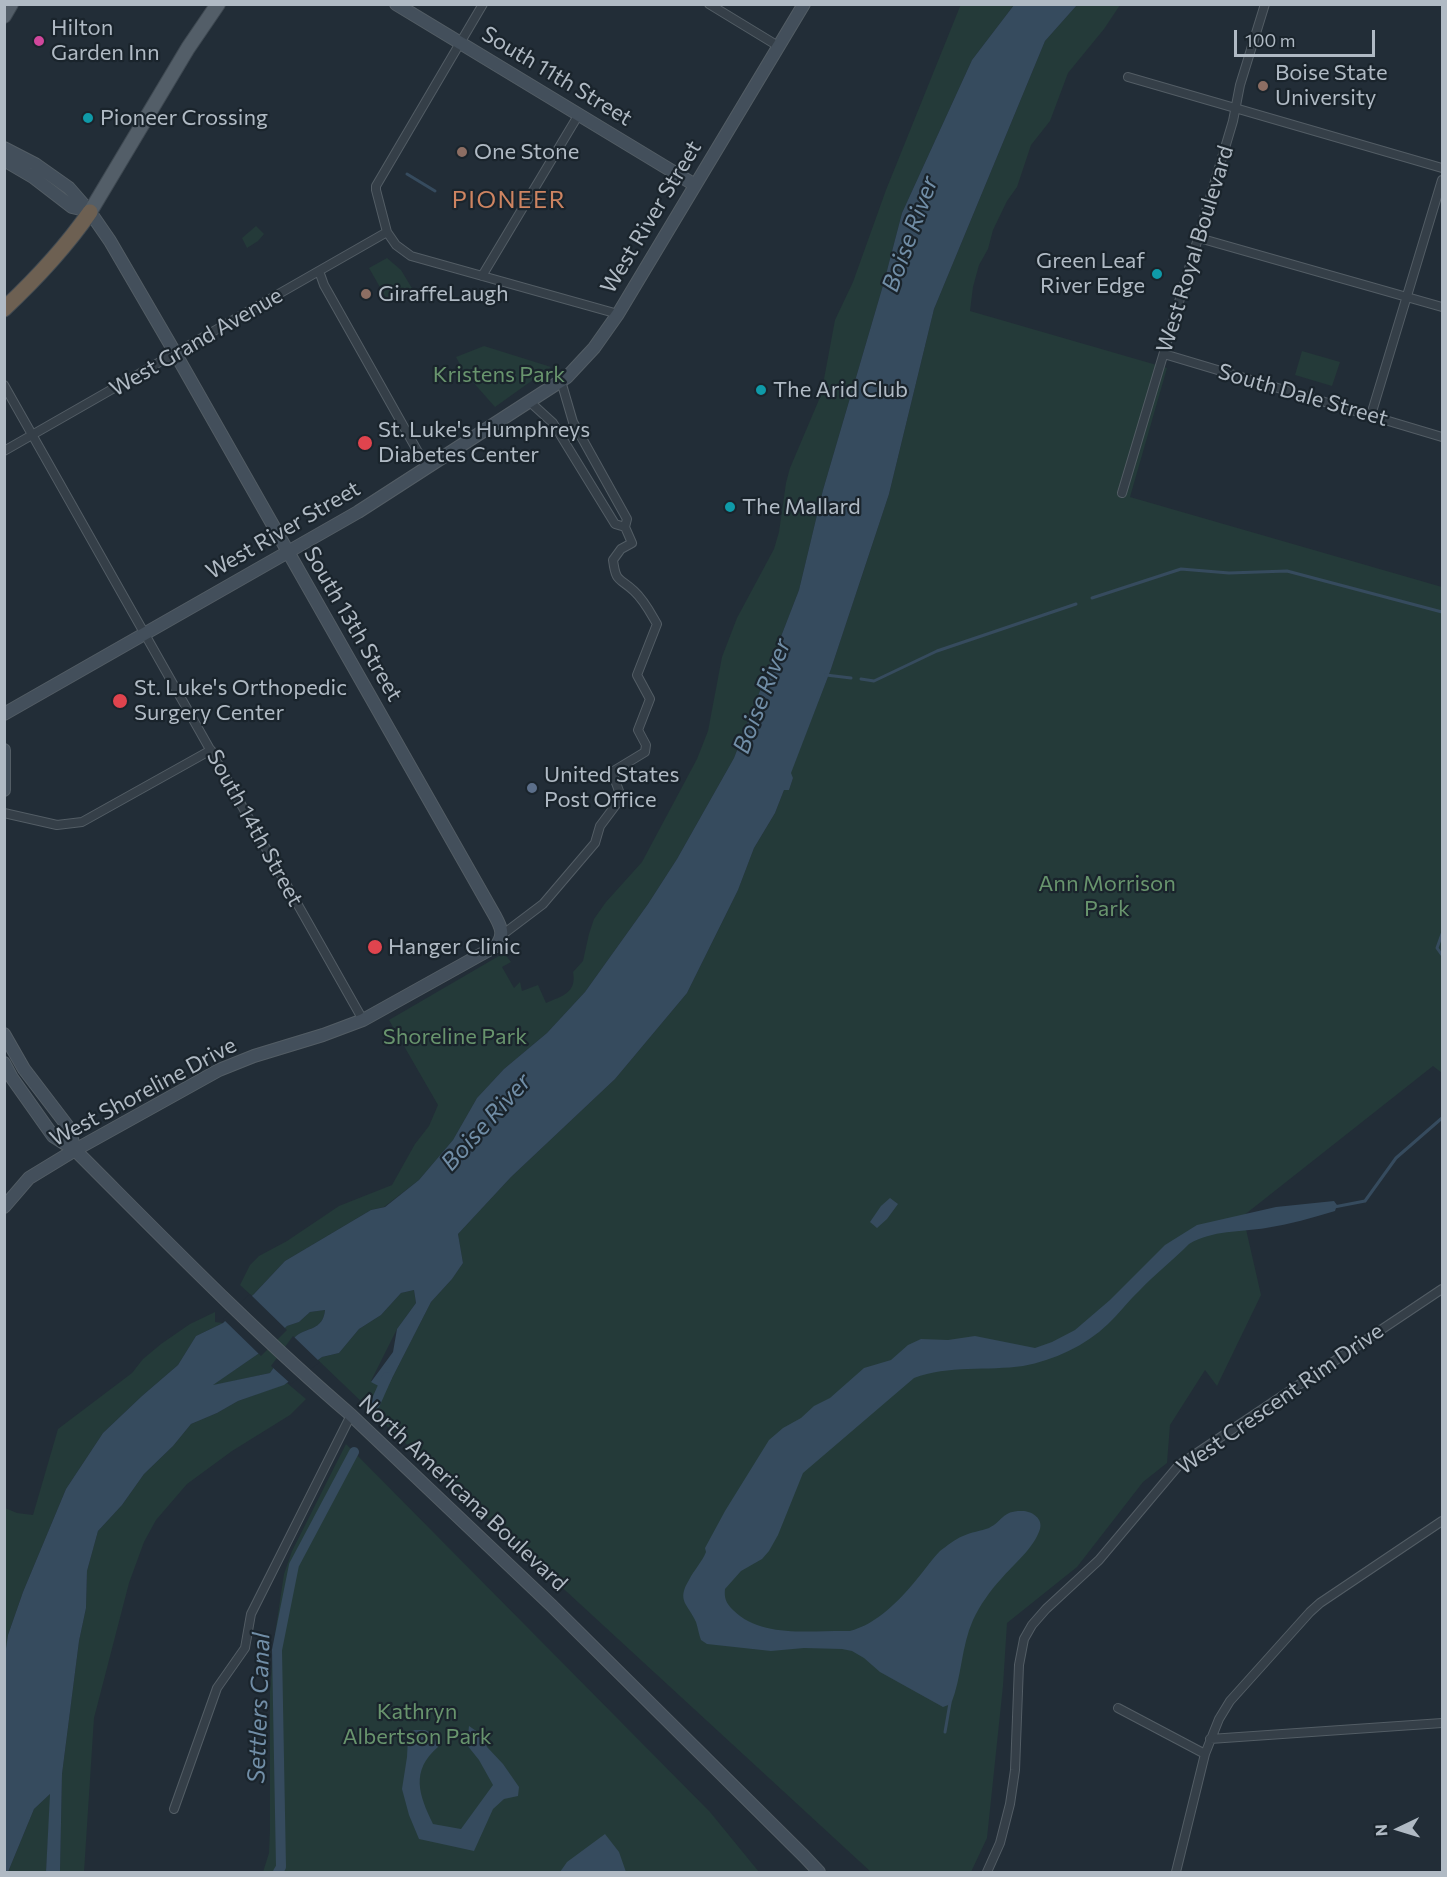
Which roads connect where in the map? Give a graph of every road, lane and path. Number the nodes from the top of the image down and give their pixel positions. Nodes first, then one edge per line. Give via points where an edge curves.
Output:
1 (11, 4) edge
2 (218, 4) edge
3 (396, 4) edge
4 (483, 4) edge
5 (708, 4) edge
6 (804, 4) edge
7 (1264, 4) edge
8 (4, 16) edge
9 (460, 43) junction
10 (778, 46) junction
11 (1128, 77) dead end
12 (1235, 108) junction
13 (579, 114) junction
14 (4, 148) edge
15 (4, 160) edge
16 (1443, 168) edge
17 (1443, 180) edge
18 (695, 185) junction
19 (90, 212) junction
20 (387, 232) junction
21 (1198, 238) junction
22 (319, 271) junction
23 (482, 276) junction
24 (1407, 297) junction
25 (1443, 307) edge
26 (4, 309) edge
27 (618, 314) junction
28 (175, 353) junction
29 (1164, 354) junction
30 (561, 381) junction
31 (4, 385) edge
32 (530, 402) junction
33 (1371, 415) junction
34 (33, 435) junction
35 (1443, 436) edge
36 (4, 451) edge
37 (427, 468) junction
38 (1122, 493) dead end
39 (625, 527) junction
40 (288, 552) junction
41 (145, 633) junction
42 (4, 714) edge
43 (4, 750) edge
44 (211, 750) junction
45 (4, 790) edge
46 (4, 813) edge
47 (502, 935) junction
48 (363, 1020) junction
49 (4, 1034) edge
50 (4, 1063) edge
51 (75, 1150) junction
52 (4, 1207) edge
53 (1443, 1289) edge
54 (351, 1415) junction
55 (1443, 1521) edge
56 (1118, 1708) dead end
57 (1443, 1723) edge
58 (1210, 1739) junction
59 (1205, 1754) junction
60 (174, 1809) dead end
61 (819, 1872) edge
62 (987, 1872) edge
63 (1176, 1872) edge

1 - 8 main road
2 - 19 main road
3 - 9 street, South 11th Street
4 - 9 street
5 - 10 street
6 - 10 street, West River Street
7 - 12 street, West Royal Boulevard
9 - 13 street, South 11th Street
9 - 20 street via 376,186
10 - 18 street, West River Street
11 - 12 street
12 - 16 street
12 - 21 street, West Royal Boulevard
13 - 18 street, South 11th Street
13 - 23 street
14 - 19 street, South 13th Street via 69,188
15 - 19 street via 72,207
17 - 24 street
18 - 27 street, West River Street
19 - 26 highway via 62,250
19 - 28 street, South 13th Street
20 - 22 street, West Grand Avenue
20 - 23 street via 396,246 411,256
21 - 24 street
21 - 29 street, West Royal Boulevard
22 - 28 street, West Grand Avenue
22 - 37 street
23 - 27 street
24 - 25 street
24 - 33 street
27 - 30 street, West River Street via 594,348
28 - 34 street, West Grand Avenue
28 - 40 street, South 13th Street
29 - 33 street, South Dale Street
29 - 38 street, West Royal Boulevard
30 - 32 street, West River Street
30 - 39 street via 573,422 627,519
31 - 34 street, South 14th Street
32 - 37 street, West River Street
32 - 39 street via 554,423 615,524
33 - 35 street, South Dale Street
34 - 36 street, West Grand Avenue
34 - 41 street, South 14th Street
37 - 40 street, West River Street
39 - 47 street via 632,543 613,560 615,572 621,582 634,590 657,624 637,675 650,699 638,730 646,745 645,752 612,772 620,791 618,802 600,826 595,843 543,903
40 - 41 street, West River Street
40 - 47 street, South 13th Street via 495,916
41 - 42 street, West River Street
41 - 44 street, South 14th Street
43 - 45 street
44 - 46 street via 82,822 57,825
44 - 48 street, South 14th Street
47 - 48 street, West Shoreline Drive via 496,946
48 - 51 street, West Shoreline Drive via 219,1070
49 - 51 street via 24,1069 69,1128
50 - 51 street, North Americana Boulevard via 53,1136
51 - 52 street, West Shoreline Drive via 29,1178
51 - 54 street, North Americana Boulevard via 223,1297
53 - 62 street, West Crescent Rim Drive via 1179,1465 1099,1560 1032,1625 1018,1665 1015,1770 1010,1804 1000,1844
54 - 60 street via 251,1614 245,1648 217,1688
54 - 61 street, North Americana Boulevard via 552,1606
55 - 58 street via 1310,1612 1230,1701
56 - 59 street
57 - 58 street
58 - 59 street
59 - 63 street

